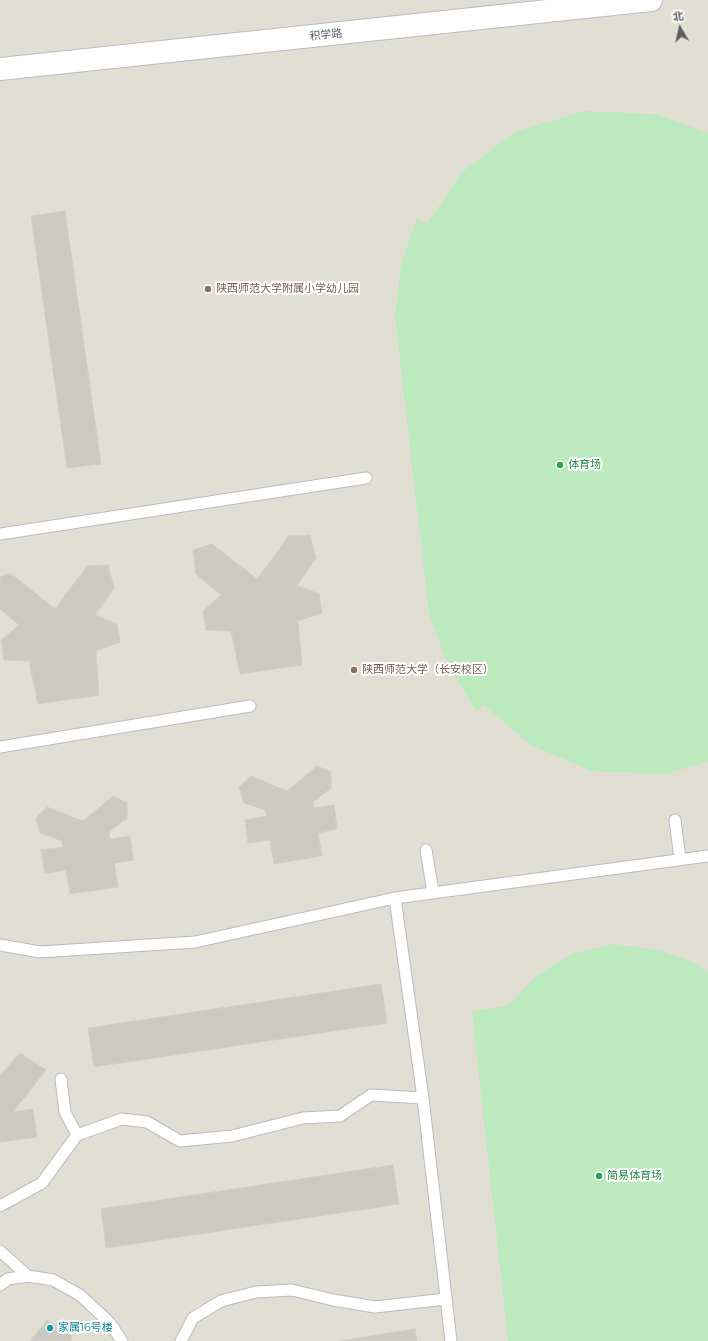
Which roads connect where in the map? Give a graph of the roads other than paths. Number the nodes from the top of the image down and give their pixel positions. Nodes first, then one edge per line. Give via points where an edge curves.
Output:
1 (651, 0) edge
2 (0, 69) edge
3 (366, 478) dead end
4 (0, 534) edge
5 (250, 706) dead end
6 (0, 747) edge
7 (675, 820) dead end
8 (426, 850) dead end
9 (708, 856) edge
10 (680, 859) junction
11 (432, 892) junction
12 (395, 898) junction
13 (0, 945) edge
14 (62, 1079) dead end
15 (423, 1098) junction
16 (77, 1135) junction
17 (0, 1206) edge
18 (0, 1251) edge
19 (28, 1276) junction
20 (0, 1285) edge
21 (446, 1299) junction
22 (122, 1341) edge
23 (181, 1341) edge
24 (451, 1341) edge

1 - 2 street, 积学路
3 - 4 lane
5 - 6 lane
7 - 10 lane
8 - 11 lane
9 - 10 lane
10 - 11 lane
11 - 12 lane
12 - 13 lane via 195,942 40,952
12 - 15 lane
14 - 16 lane via 65,1112
15 - 16 lane via 371,1095 340,1116 303,1118 232,1136 180,1141 147,1122 122,1119
15 - 21 lane
16 - 17 lane via 42,1183
18 - 19 lane
19 - 20 lane via 8,1279
19 - 22 lane via 53,1280 80,1295 110,1323
21 - 23 lane via 375,1307 292,1290 256,1292 221,1301 193,1318
21 - 24 lane

